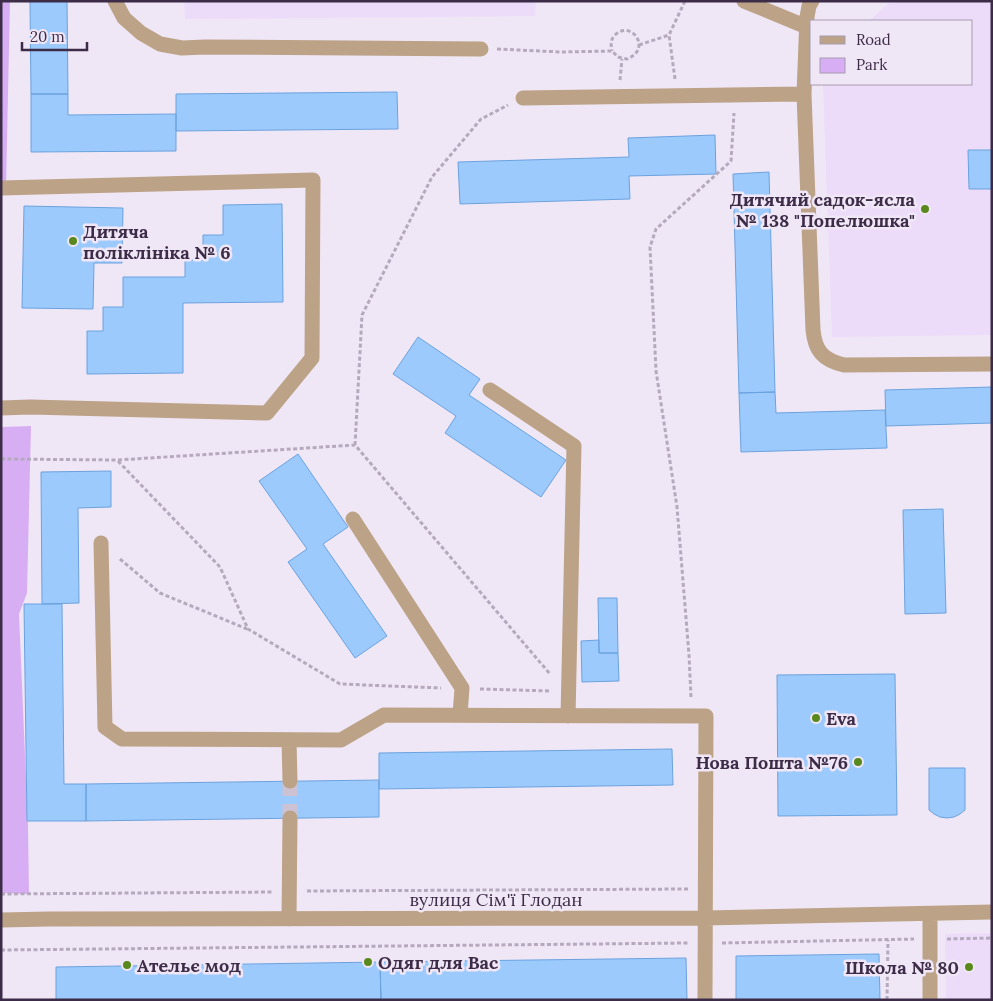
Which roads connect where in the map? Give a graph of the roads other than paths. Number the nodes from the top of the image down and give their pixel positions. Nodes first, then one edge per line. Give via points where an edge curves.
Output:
1 (115, 1) edge
2 (744, 1) edge
3 (812, 1) edge
4 (807, 28) junction
5 (481, 48) road end
6 (804, 94) junction
7 (523, 98) road end
8 (1, 188) edge
9 (992, 364) edge
10 (490, 390) dead end
11 (1, 408) edge
12 (353, 519) dead end
13 (101, 543) road end
14 (460, 716) junction
15 (568, 716) junction
16 (289, 740) junction
17 (290, 781) tunnel mouth
18 (290, 818) tunnel mouth
19 (992, 912) edge
20 (930, 914) junction
21 (290, 918) junction
22 (705, 918) junction
23 (1, 920) edge
24 (705, 1000) edge
25 (930, 1000) edge

1 - 5 street via 124,18 141,34 160,44 182,48
2 - 4 street
3 - 4 street via 806,17
4 - 6 street
6 - 7 street
6 - 9 street via 813,330 818,350 834,363 844,365
8 - 11 street via 312,180 312,358 267,413
10 - 15 street via 574,446
12 - 14 street via 462,688
13 - 16 street via 105,727 122,740
14 - 15 street
14 - 16 street via 384,715 341,740
15 - 22 street via 706,716
16 - 17 street
18 - 21 street
19 - 20 street, вулиця Сім'ї Глодан
20 - 22 street, вулиця Сім'ї Глодан
20 - 25 street
21 - 22 street, вулиця Сім'ї Глодан
21 - 23 street, вулиця Сім'ї Глодан
22 - 24 street

